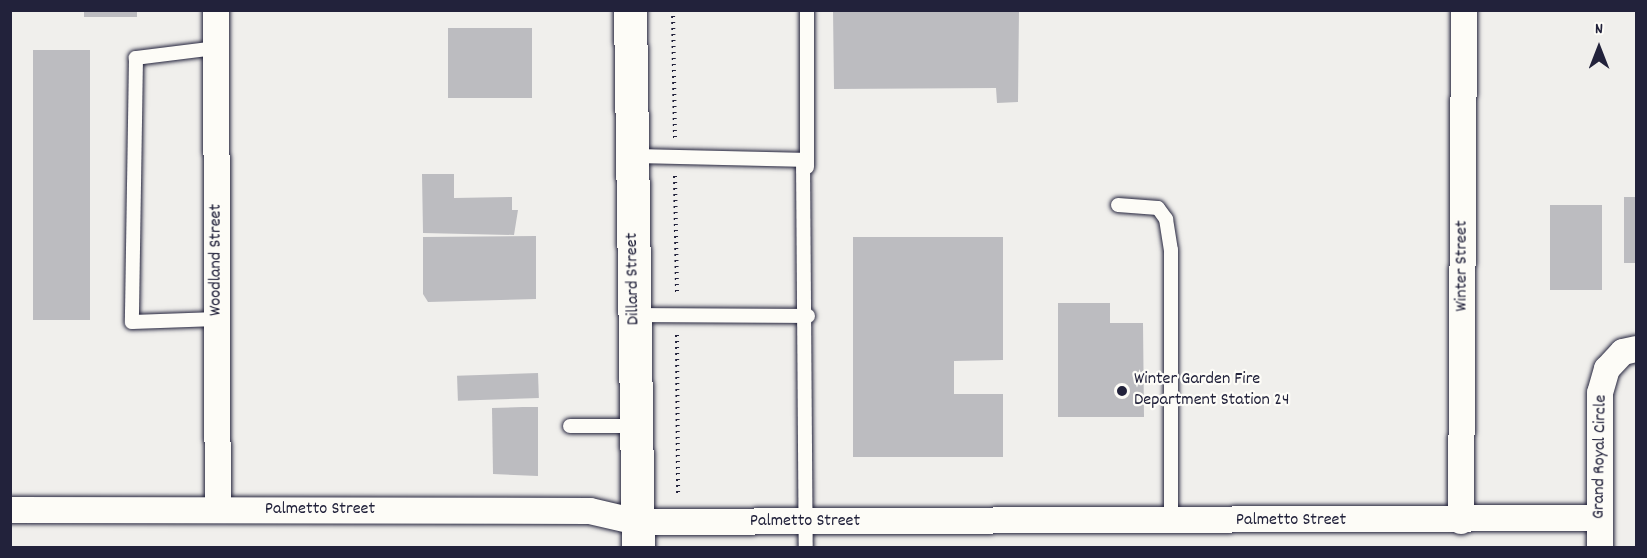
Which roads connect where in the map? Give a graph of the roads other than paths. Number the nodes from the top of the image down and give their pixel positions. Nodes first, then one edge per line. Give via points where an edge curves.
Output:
1 (216, 10) edge
2 (630, 10) edge
3 (807, 10) edge
4 (1464, 10) edge
5 (216, 48) junction
6 (632, 156) junction
7 (807, 170) junction
8 (1118, 205) dead end
9 (635, 315) junction
10 (808, 316) junction
11 (217, 319) junction
12 (1636, 349) edge
13 (570, 426) dead end
14 (636, 426) junction
15 (218, 509) junction
16 (10, 510) edge
17 (1600, 518) junction
18 (1171, 521) junction
19 (1461, 521) junction
20 (810, 522) junction
21 (637, 535) edge
22 (806, 548) edge
23 (1600, 548) edge

1 - 5 street, Woodland Street
2 - 6 main road, Dillard Street
3 - 7 lane
4 - 19 street, Winter Street
5 - 11 street, Woodland Street
5 - 11 lane via 136,58 132,322
6 - 7 lane via 797,156
6 - 9 main road, Dillard Street
7 - 10 lane
8 - 18 lane via 1158,208 1171,250
9 - 10 lane
9 - 14 main road, Dillard Street
10 - 20 lane
11 - 15 street, Woodland Street
12 - 17 street, Grand Royal Circle via 1623,352 1607,369 1600,393
13 - 14 lane
14 - 21 main road, Dillard Street
15 - 16 street, Palmetto Street
15 - 21 street, Palmetto Street via 590,511
17 - 19 street, Palmetto Street
17 - 23 street, Grand Royal Circle
18 - 19 street, Palmetto Street
18 - 20 street, Palmetto Street
20 - 21 street, Palmetto Street via 678,522
20 - 22 lane

